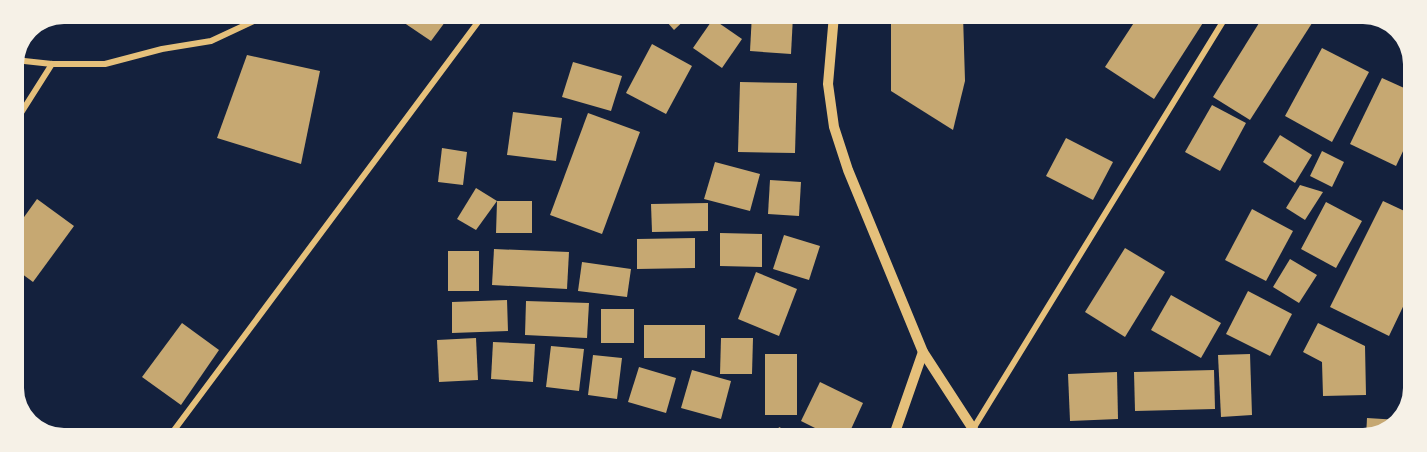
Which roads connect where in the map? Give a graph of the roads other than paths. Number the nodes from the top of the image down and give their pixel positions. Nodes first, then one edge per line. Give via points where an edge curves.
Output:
1 (248, 24) edge
2 (477, 24) edge
3 (833, 24) edge
4 (1222, 24) edge
5 (24, 61) edge
6 (52, 64) junction
7 (24, 108) edge
8 (923, 352) junction
9 (176, 428) edge
10 (896, 428) edge
11 (968, 428) edge
12 (976, 428) edge

1 - 6 street via 212,41 105,64
2 - 9 street
3 - 8 street via 828,84 834,127
4 - 12 street
5 - 6 street
6 - 7 street
8 - 10 street
8 - 11 street

